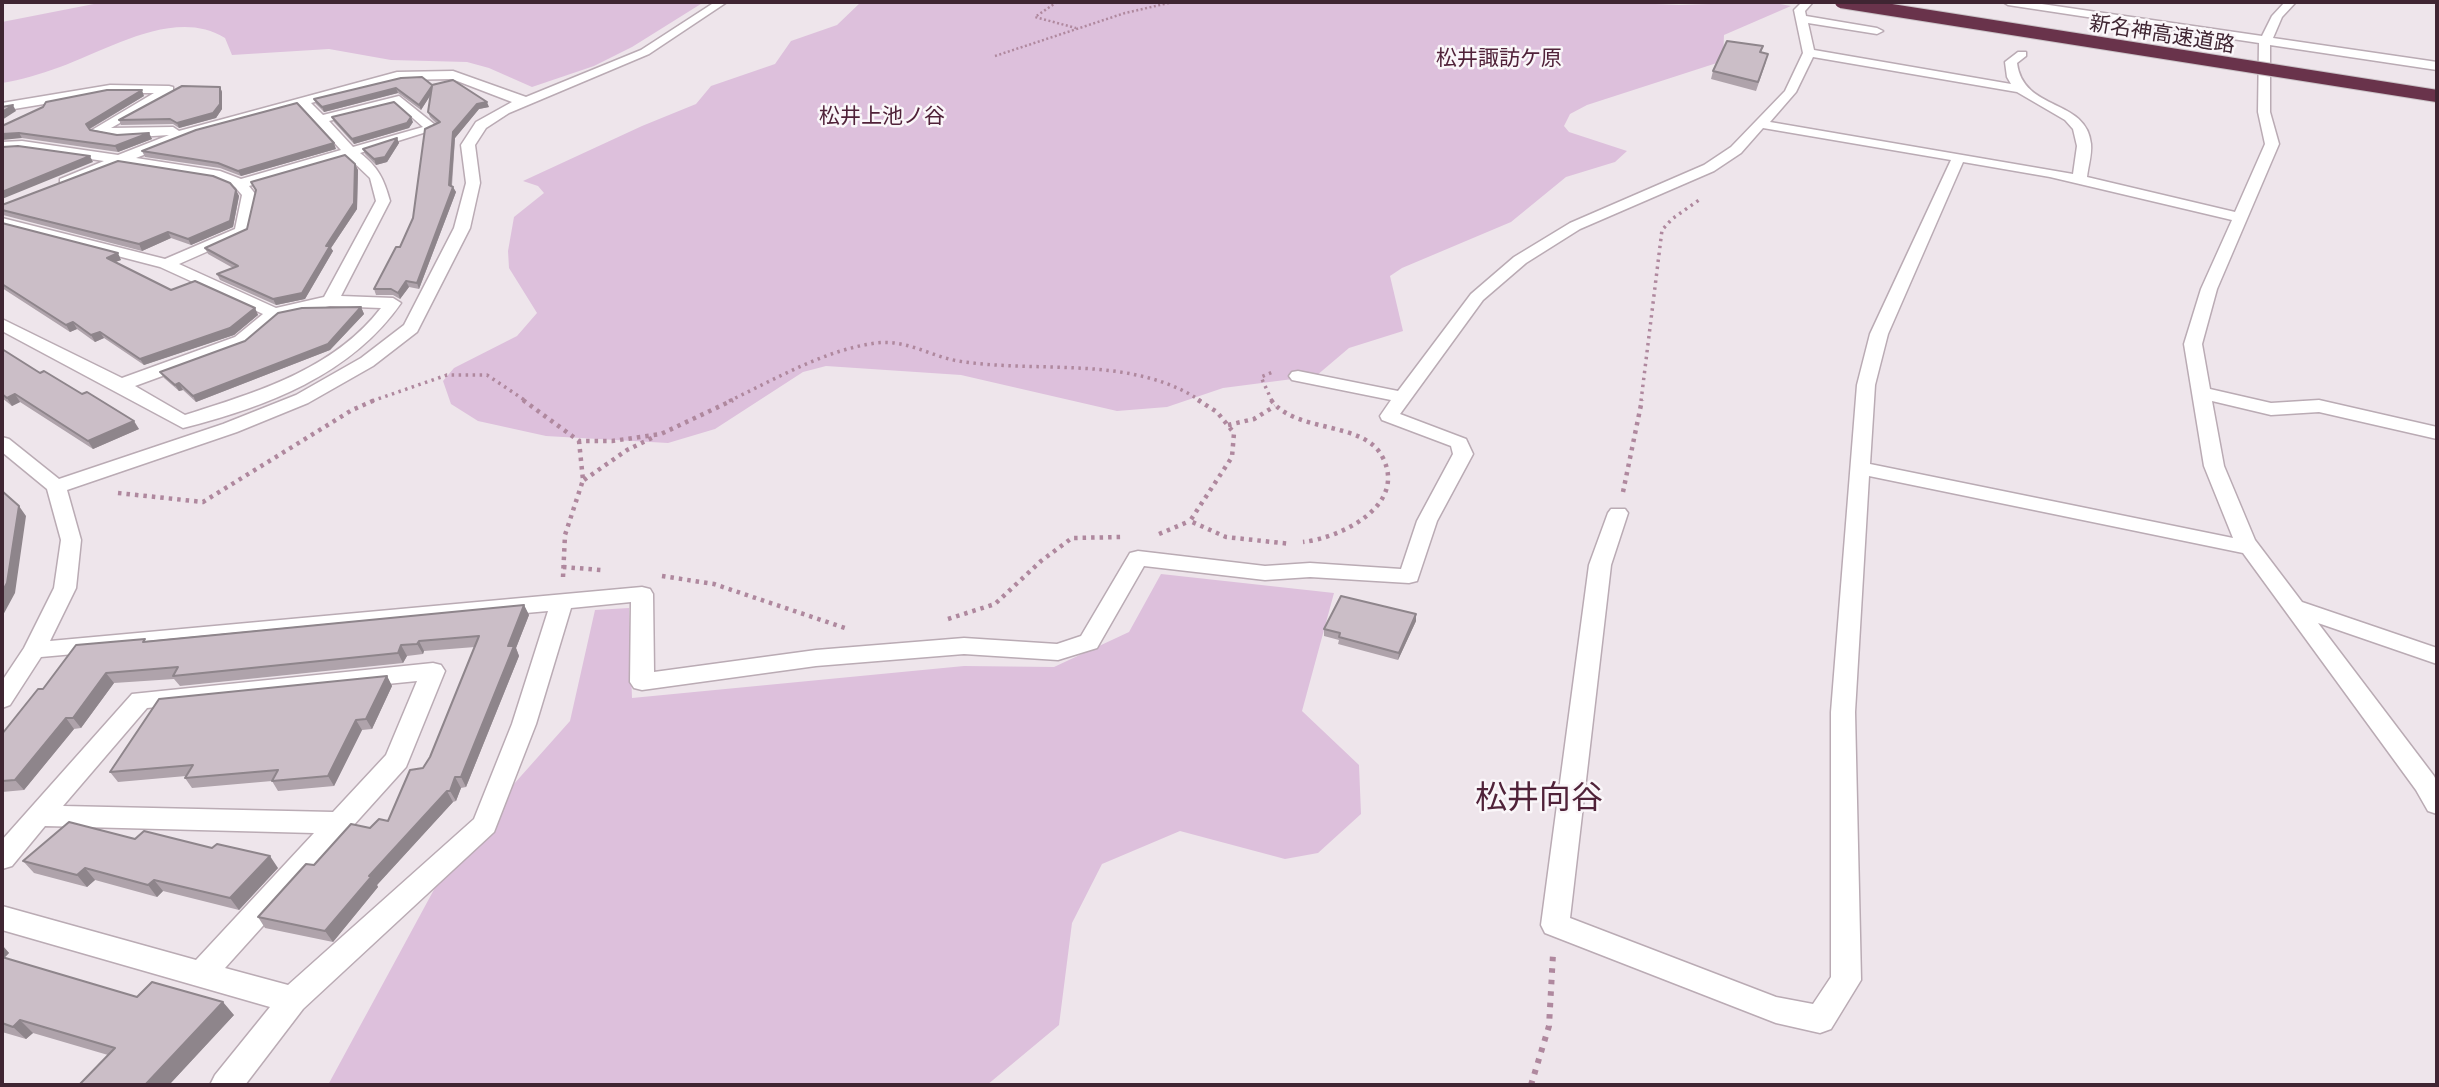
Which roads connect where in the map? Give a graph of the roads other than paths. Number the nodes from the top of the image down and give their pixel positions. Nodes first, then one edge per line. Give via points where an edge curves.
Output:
1 (1808, 2) edge
2 (1840, 2) edge
3 (1903, 2) edge
4 (2008, 2) edge
5 (2291, 2) edge
6 (726, 5) edge
7 (1802, 19) junction
8 (1877, 31) dead end
9 (2266, 42) junction
10 (1809, 53) junction
11 (2022, 54) dead end
12 (2437, 66) edge
13 (2437, 83) edge
14 (2019, 89) junction
15 (65, 95) junction
16 (2437, 96) edge
17 (303, 101) junction
18 (520, 102) junction
19 (2, 107) edge
20 (322, 119) junction
21 (12, 121) edge
22 (1762, 124) junction
23 (193, 130) junction
24 (2, 146) edge
25 (351, 152) junction
26 (1959, 157) junction
27 (120, 160) junction
28 (2079, 180) junction
29 (240, 184) junction
30 (49, 188) edge
31 (2238, 217) junction
32 (2, 222) edge
33 (166, 264) junction
34 (330, 301) junction
35 (274, 313) junction
36 (2, 324) edge
37 (1298, 376) road end
38 (121, 385) junction
39 (2203, 393) junction
40 (1403, 397) junction
41 (2437, 432) edge
42 (2, 443) edge
43 (1860, 468) junction
44 (55, 487) junction
45 (1618, 513) road end
46 (2250, 548) junction
47 (562, 602) junction
48 (2294, 607) junction
49 (34, 650) junction
50 (2437, 656) edge
51 (2, 699) edge
52 (2437, 804) edge
53 (38, 816) junction
54 (340, 823) junction
55 (2, 858) edge
56 (2, 918) edge
57 (201, 974) junction
58 (293, 1000) junction
59 (226, 1085) edge

1 - 7 street via 1799,10
2 - 16 highway, 新名神高速道路, bridge
3 - 13 highway, 新名神高速道路
4 - 9 street
5 - 9 street via 2277,16
6 - 18 street via 677,44 642,63
7 - 8 street
7 - 10 street
9 - 12 street
9 - 31 street via 2264,112 2272,144
10 - 14 street
10 - 22 street via 1790,92
11 - 14 street via 2011,62 2010,75
14 - 28 street via 2071,118 2084,140
15 - 19 street
15 - 21 street
15 - 23 street via 110,89 169,90 99,130 121,134
17 - 18 street via 397,76 453,75
17 - 20 street
17 - 23 street
18 - 44 street via 481,125 468,145 473,183 463,228 411,328 367,362 302,399
20 - 25 street
20 - 25 street via 399,100 432,128
22 - 26 street
22 - 40 street via 1709,168 1576,226 1520,260 1477,297
23 - 27 street
24 - 27 street
25 - 29 street
25 - 34 street via 377,178 383,201
26 - 28 street
26 - 43 street via 1879,334 1866,385
27 - 29 street via 220,175
27 - 30 street
28 - 31 street
29 - 33 street via 249,195 242,231
31 - 39 street via 2208,289 2193,344
32 - 33 street
33 - 35 street
34 - 35 street
34 - 38 street via 393,303 382,322 359,344 289,387 183,422
35 - 38 street via 241,341
36 - 38 street
37 - 40 street
39 - 41 street via 2271,409 2319,406
39 - 46 street via 2214,466
40 - 47 street via 1389,416 1459,443 1463,454 1427,521 1409,576 1310,570 1265,573 1138,558 1089,642 1058,652 964,646 816,658 642,682 642,594
42 - 44 street
43 - 45 street via 1843,712 1846,980 1820,1019 1776,1010 1555,925 1600,565
43 - 46 street
44 - 49 street via 71,540 65,588
46 - 48 street
47 - 49 street
47 - 58 street via 524,724 485,825
48 - 50 street
48 - 52 street
49 - 51 street
53 - 54 street
53 - 54 street via 140,700 433,671 397,760
53 - 55 street
54 - 57 street
56 - 57 street
57 - 58 street
58 - 59 street

